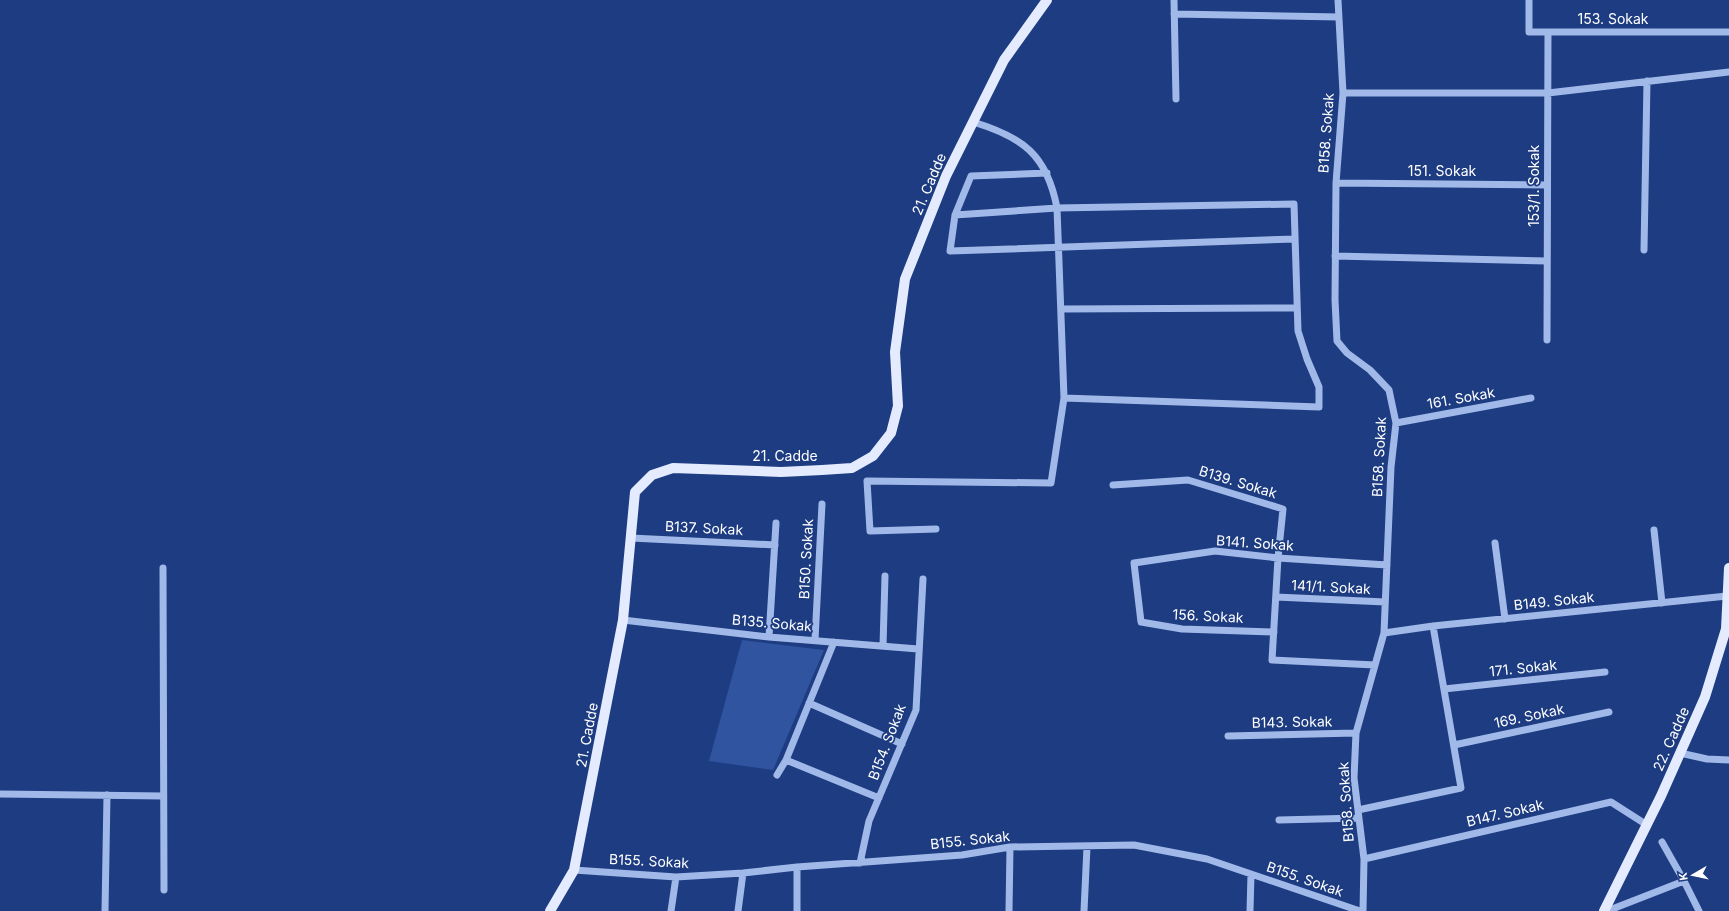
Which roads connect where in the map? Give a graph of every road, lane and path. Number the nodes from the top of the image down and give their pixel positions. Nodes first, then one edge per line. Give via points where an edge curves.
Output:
1 (1047, 0) edge
2 (1174, 0) edge
3 (1338, 0) edge
4 (1530, 0) edge
5 (1174, 14) junction
6 (1339, 17) junction
7 (1548, 32) junction
8 (1729, 32) edge
9 (1729, 72) edge
10 (1647, 81) junction
11 (1343, 93) junction
12 (1548, 93) junction
13 (1176, 99) dead end
14 (973, 122) junction
15 (1046, 173) junction
16 (1336, 183) junction
17 (1547, 185) junction
18 (1057, 208) junction
19 (956, 215) junction
20 (1295, 240) junction
21 (1058, 248) junction
22 (1644, 250) dead end
23 (1335, 256) junction
24 (1547, 261) junction
25 (1297, 308) junction
26 (1061, 309) junction
27 (1547, 340) dead end
28 (1064, 398) junction
29 (1531, 398) dead end
30 (1396, 422) junction
31 (1113, 484) dead end
32 (822, 504) dead end
33 (776, 524) dead end
34 (936, 529) dead end
35 (1654, 530) dead end
36 (631, 538) junction
37 (1495, 543) dead end
38 (775, 545) junction
39 (1278, 558) junction
40 (1387, 565) junction
41 (163, 568) dead end
42 (1729, 568) edge
43 (885, 576) dead end
44 (924, 579) dead end
45 (1727, 596) junction
46 (1276, 597) junction
47 (1386, 602) junction
48 (1662, 603) junction
49 (1505, 619) junction
50 (623, 620) junction
51 (1141, 622) joint
52 (1434, 626) junction
53 (1728, 628) edge
54 (1274, 632) junction
55 (1384, 634) junction
56 (769, 637) junction
57 (815, 640) junction
58 (834, 642) junction
59 (883, 646) junction
60 (918, 649) junction
61 (1375, 665) junction
62 (1605, 672) dead end
63 (1444, 689) junction
64 (809, 703) junction
65 (1609, 712) dead end
66 (1356, 733) junction
67 (1228, 736) dead end
68 (902, 744) junction
69 (1454, 745) junction
70 (1680, 753) junction
71 (786, 760) junction
72 (1729, 760) edge
73 (777, 775) dead end
74 (0, 794) edge
75 (107, 795) junction
76 (163, 796) junction
77 (879, 798) junction
78 (1358, 814) junction
79 (1279, 820) dead end
80 (1646, 825) junction
81 (1662, 842) dead end
82 (1010, 847) junction
83 (1087, 847) junction
84 (1364, 860) junction
85 (860, 863) junction
86 (797, 867) junction
87 (574, 870) junction
88 (743, 873) junction
89 (1251, 874) junction
90 (676, 877) junction
91 (1684, 881) junction
92 (164, 890) dead end
93 (105, 911) edge
94 (550, 911) edge
95 (671, 911) edge
96 (738, 911) edge
97 (797, 911) edge
98 (1009, 911) edge
99 (1084, 911) edge
100 (1250, 911) edge
101 (1360, 911) edge
102 (1363, 911) edge
103 (1604, 911) edge
104 (1607, 911) edge
105 (1699, 911) edge

1 - 14 main road, 21. Cadde via 1004,60
2 - 5 street
3 - 6 street, B158. Sokak
4 - 7 street, 153. Sokak via 1529,32
5 - 6 street
5 - 13 street
6 - 11 street, B158. Sokak
7 - 8 street, 153. Sokak
7 - 12 street, 153/1. Sokak
9 - 10 street
10 - 12 street
10 - 22 street
11 - 12 street
11 - 16 street, B158. Sokak
12 - 17 street, 153/1. Sokak
14 - 15 street via 1008,134 1025,144
14 - 36 main road, 21. Cadde via 946,176 905,279 895,352 898,406 891,433 873,456 852,468 781,472 673,468 652,475 635,492
15 - 18 street via 1052,184
15 - 19 street via 971,176
16 - 17 street, 151. Sokak
16 - 23 street, B158. Sokak
17 - 24 street, 153/1. Sokak
18 - 19 street
18 - 20 street via 1294,204
18 - 21 street
19 - 21 street via 950,251
20 - 21 street
20 - 25 street
21 - 26 street
23 - 24 street
23 - 30 street, B158. Sokak via 1337,341 1347,353 1370,370 1390,390
24 - 27 street, 153/1. Sokak
25 - 26 street
25 - 28 street via 1298,331 1320,387 1320,407
26 - 28 street
28 - 34 street via 1051,483 867,481 870,531
29 - 30 street, 161. Sokak
30 - 40 street, B158. Sokak via 1391,467
31 - 39 street, B139. Sokak via 1188,480 1283,509
32 - 57 street, B150. Sokak
33 - 38 street
35 - 48 street
36 - 38 street, B137. Sokak
36 - 50 main road, 21. Cadde
37 - 49 street
38 - 56 street
39 - 40 street, B141. Sokak
39 - 46 street
39 - 51 street, B141. Sokak via 1215,551 1134,563
40 - 47 street, B158. Sokak
41 - 76 street
42 - 45 main road, 22. Cadde
43 - 59 street
44 - 60 street, B154. Sokak
45 - 48 street, B149. Sokak
45 - 53 main road, 22. Cadde
46 - 47 street, 141/1. Sokak
46 - 54 street
47 - 55 street, B158. Sokak
48 - 49 street, B149. Sokak
49 - 52 street, B149. Sokak
50 - 56 street, B135. Sokak
50 - 87 main road, 21. Cadde
51 - 54 street, 156. Sokak via 1182,629
52 - 55 street, B149. Sokak
52 - 63 street
53 - 70 main road, 22. Cadde via 1705,697
54 - 61 street via 1272,660
55 - 61 street, B158. Sokak
56 - 57 street, B135. Sokak
57 - 58 street, B135. Sokak
58 - 59 street, B135. Sokak
58 - 64 street
59 - 60 street, B135. Sokak
60 - 68 street, B154. Sokak via 916,710
61 - 66 street, B158. Sokak
62 - 63 street, 171. Sokak
63 - 69 street
64 - 68 street
64 - 71 street
65 - 69 street, 169. Sokak
66 - 67 street, B143. Sokak
66 - 78 street, B158. Sokak via 1354,778
68 - 77 street, B154. Sokak
69 - 78 street via 1461,788
70 - 72 street via 1707,759
70 - 80 main road, 22. Cadde
71 - 73 street
71 - 77 street
74 - 75 street
75 - 76 street
75 - 93 street
76 - 92 street
77 - 85 street, B154. Sokak via 869,821
78 - 79 street
78 - 84 street, B158. Sokak
80 - 84 street, B147. Sokak via 1611,802
80 - 103 main road, 22. Cadde
81 - 91 street
82 - 83 street, B155. Sokak
82 - 85 street, B155. Sokak via 962,855
82 - 98 street
83 - 89 street, B155. Sokak via 1134,845 1207,859
83 - 99 street
84 - 102 street, B158. Sokak
85 - 86 street, B155. Sokak
86 - 88 street, B155. Sokak
86 - 97 street
87 - 90 street, B155. Sokak
87 - 94 main road, 21. Cadde
88 - 90 street, B155. Sokak
88 - 96 street
89 - 100 street
89 - 101 street, B155. Sokak
90 - 95 street
91 - 104 street
91 - 105 street

